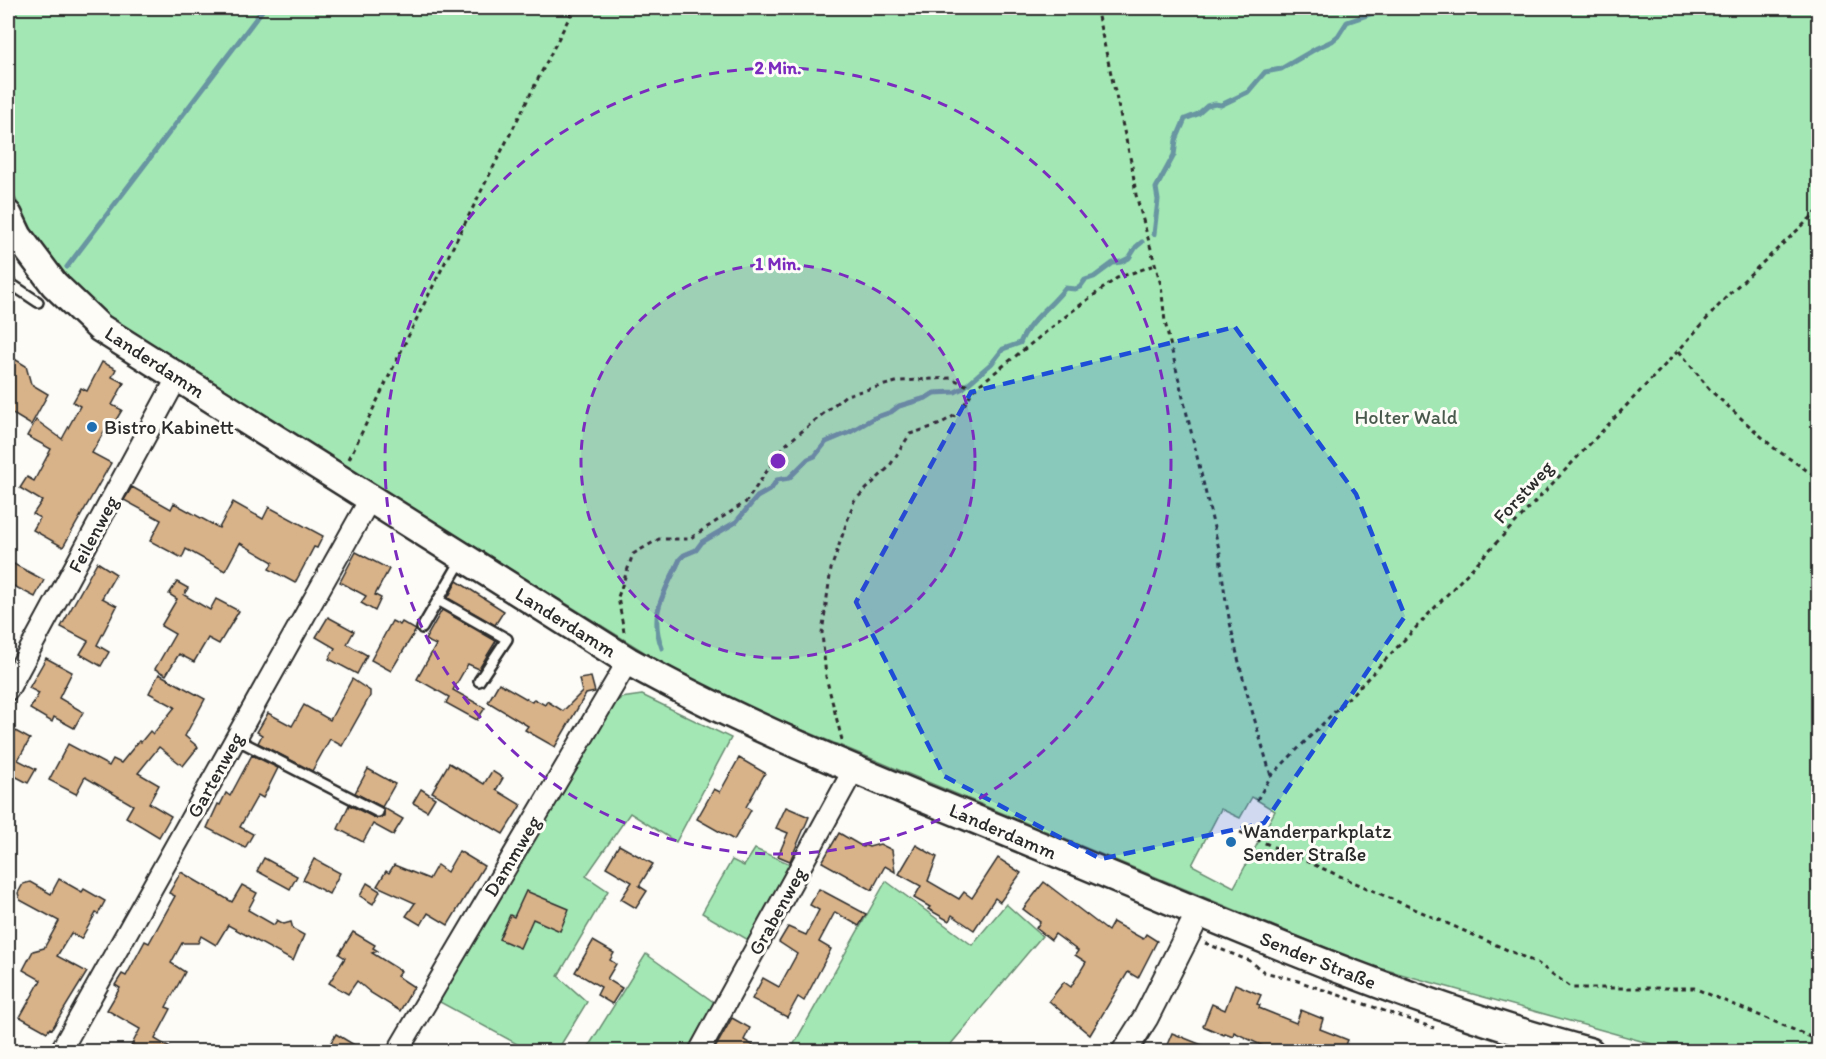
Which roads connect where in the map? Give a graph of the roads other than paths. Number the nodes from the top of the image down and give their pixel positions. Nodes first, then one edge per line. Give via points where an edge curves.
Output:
1 (8, 215) edge
2 (8, 282) edge
3 (38, 303) dead end
4 (177, 378) junction
5 (370, 499) junction
6 (463, 557) junction
7 (438, 600) junction
8 (422, 628) dead end
9 (628, 661) junction
10 (479, 681) dead end
11 (8, 690) edge
12 (236, 739) junction
13 (854, 769) junction
14 (378, 812) dead end
15 (1199, 912) junction
16 (60, 1052) edge
17 (397, 1052) edge
18 (699, 1052) edge
19 (1124, 1052) edge
20 (1590, 1052) edge

1 - 4 main road, Landerdamm via 18,236 54,284 100,328
2 - 3 lane
4 - 5 main road, Landerdamm
4 - 11 street, Feilenweg
5 - 6 main road, Landerdamm
5 - 12 street, Gartenweg
6 - 7 lane
6 - 9 main road, Landerdamm
7 - 8 lane
7 - 10 lane via 507,639
9 - 13 main road, Landerdamm via 690,695
9 - 17 street, Dammweg
12 - 14 lane
12 - 16 street, Gartenweg
13 - 15 main road, Landerdamm
13 - 18 street, Grabenweg
15 - 19 street
15 - 20 main road, Sender Straße via 1418,999

